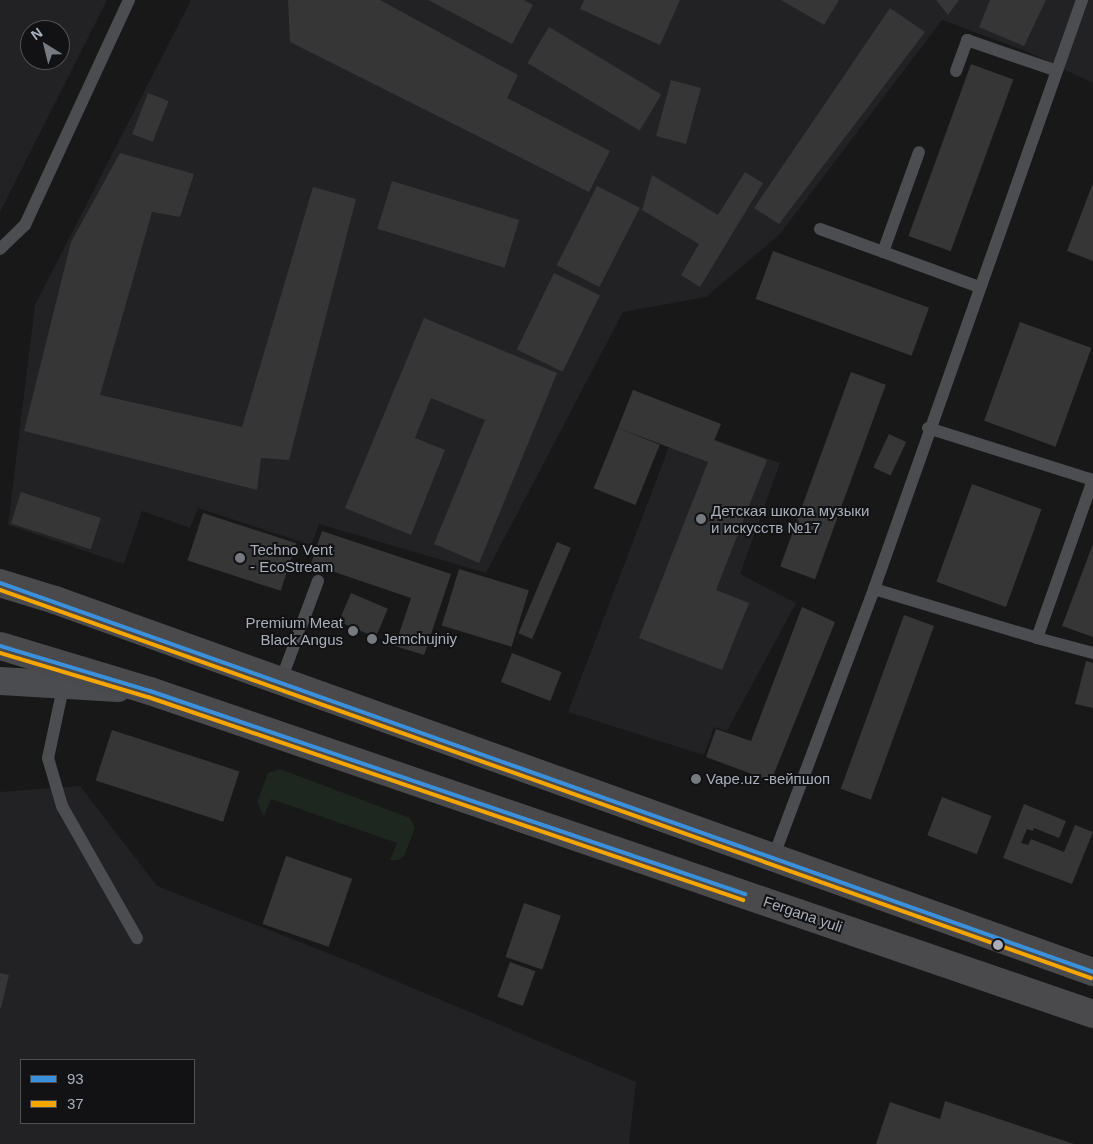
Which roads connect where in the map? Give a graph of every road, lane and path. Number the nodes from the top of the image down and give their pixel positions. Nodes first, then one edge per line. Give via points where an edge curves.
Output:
1 (129, 0) edge
2 (1082, 0) edge
3 (956, 71) dead end
4 (1056, 72) junction
5 (919, 152) dead end
6 (820, 229) dead end
7 (0, 249) edge
8 (883, 252) junction
9 (979, 287) junction
10 (928, 428) junction
11 (1093, 480) edge
12 (318, 580) dead end
13 (0, 583) edge
14 (874, 589) junction
15 (1037, 638) junction
16 (0, 646) edge
17 (1093, 653) edge
18 (66, 675) junction
19 (0, 680) edge
20 (280, 683) junction
21 (773, 858) junction
22 (137, 938) dead end
23 (1093, 972) edge
24 (1093, 1014) edge

1 - 7 lane via 25,225
2 - 4 lane
3 - 4 lane via 967,40
4 - 9 lane
5 - 8 lane
6 - 8 lane
8 - 9 lane
9 - 10 lane
10 - 11 lane
10 - 14 lane
11 - 15 lane
12 - 20 lane
13 - 20 main road
14 - 15 lane
14 - 21 lane
15 - 17 lane
16 - 18 main road, Fergana yuli
18 - 19 street
18 - 22 lane via 48,758 62,806
18 - 24 main road, Fergana yuli via 150,691
20 - 21 main road
21 - 23 main road

